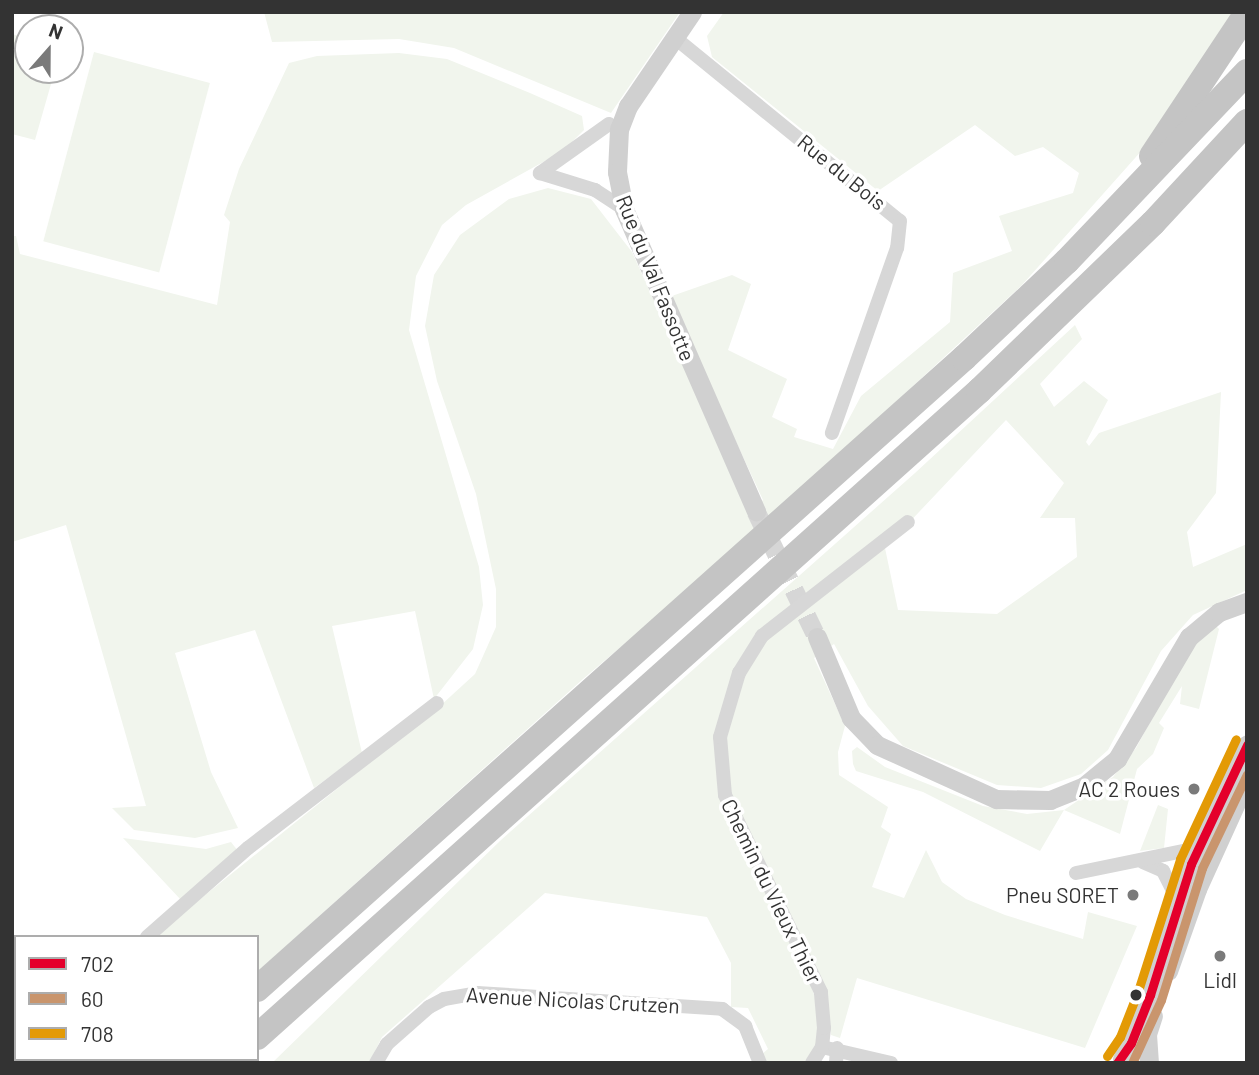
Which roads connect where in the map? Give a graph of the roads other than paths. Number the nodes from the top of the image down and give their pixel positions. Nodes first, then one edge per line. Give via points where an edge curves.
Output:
1 (692, 12) edge
2 (1247, 13) edge
3 (674, 37) junction
4 (1247, 72) edge
5 (1247, 122) edge
6 (609, 124) dead end
7 (1247, 142) edge
8 (624, 209) junction
9 (1153, 223) junction
10 (1099, 227) junction
11 (832, 433) dead end
12 (756, 511) tunnel mouth
13 (908, 522) dead end
14 (1247, 602) edge
15 (817, 637) tunnel mouth
16 (437, 703) dead end
17 (1247, 744) edge
18 (1247, 779) edge
19 (1198, 848) junction
20 (1143, 862) junction
21 (1076, 873) dead end
22 (1178, 901) junction
23 (149, 935) edge
24 (355, 952) junction
25 (259, 987) edge
26 (259, 1035) edge
27 (259, 1053) edge
28 (832, 1053) edge
29 (377, 1060) edge
30 (1120, 1061) edge
31 (760, 1063) edge
32 (812, 1063) edge
33 (891, 1063) edge
34 (1149, 1063) edge

1 - 3 street, Rue du Val Fassotte
2 - 10 highway
3 - 8 street, Rue du Val Fassotte via 628,106 619,129 617,172
3 - 11 street, Rue du Bois via 900,221 897,248
4 - 10 highway
5 - 9 highway
6 - 8 street via 540,173 595,190
7 - 9 highway
8 - 12 street, Rue du Val Fassotte
9 - 24 highway via 979,391
10 - 25 highway via 899,418
13 - 28 street, Chemin du Vieux Thier via 762,636 739,673 720,737 725,795 821,992
14 - 15 street via 1219,612 1189,637 1117,758 1084,786 1050,800 996,799 877,745 852,718
16 - 23 street via 248,848
17 - 19 street
18 - 34 street via 1197,890 1148,1030
19 - 20 street
19 - 22 street
20 - 21 street
20 - 22 street via 1163,871
22 - 30 street via 1150,995
24 - 26 highway
24 - 27 highway
28 - 32 street
28 - 33 street
29 - 31 street, Avenue Nicolas Crutzen via 429,1007 451,996 477,993 722,1009 745,1026
30 - 34 street via 1136,1056

